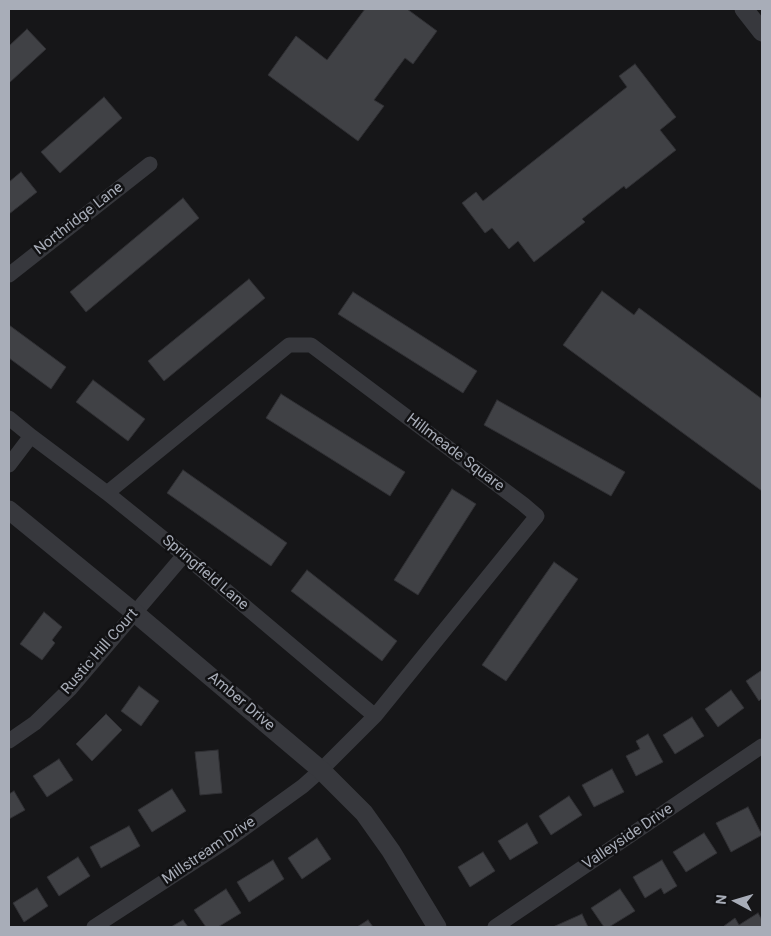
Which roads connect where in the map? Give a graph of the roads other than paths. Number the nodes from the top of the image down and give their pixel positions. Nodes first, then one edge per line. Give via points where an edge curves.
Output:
1 (744, 9) edge
2 (762, 32) edge
3 (150, 164) dead end
4 (9, 275) edge
5 (9, 418) edge
6 (31, 436) junction
7 (9, 465) edge
8 (107, 493) junction
9 (9, 510) edge
10 (184, 555) junction
11 (135, 612) junction
12 (375, 716) junction
13 (9, 741) edge
14 (762, 746) edge
15 (321, 770) junction
16 (94, 927) edge
17 (437, 927) edge
18 (494, 927) edge

1 - 2 street
3 - 4 street, Northridge Lane
5 - 6 street, Springfield Lane
6 - 7 street
6 - 8 street, Springfield Lane
8 - 10 street, Springfield Lane
8 - 12 street, Hillmeade Square via 290,345 311,345 530,510 537,516
9 - 11 street, Amber Drive
10 - 11 street, Rustic Hill Court
10 - 12 street, Springfield Lane
11 - 13 street, Rustic Hill Court via 71,688 35,723
11 - 15 street, Amber Drive
12 - 15 street, Hillmeade Square
14 - 18 street, Valleyside Drive
15 - 16 street, Millstream Drive via 231,838
15 - 17 street, Amber Drive via 364,813

